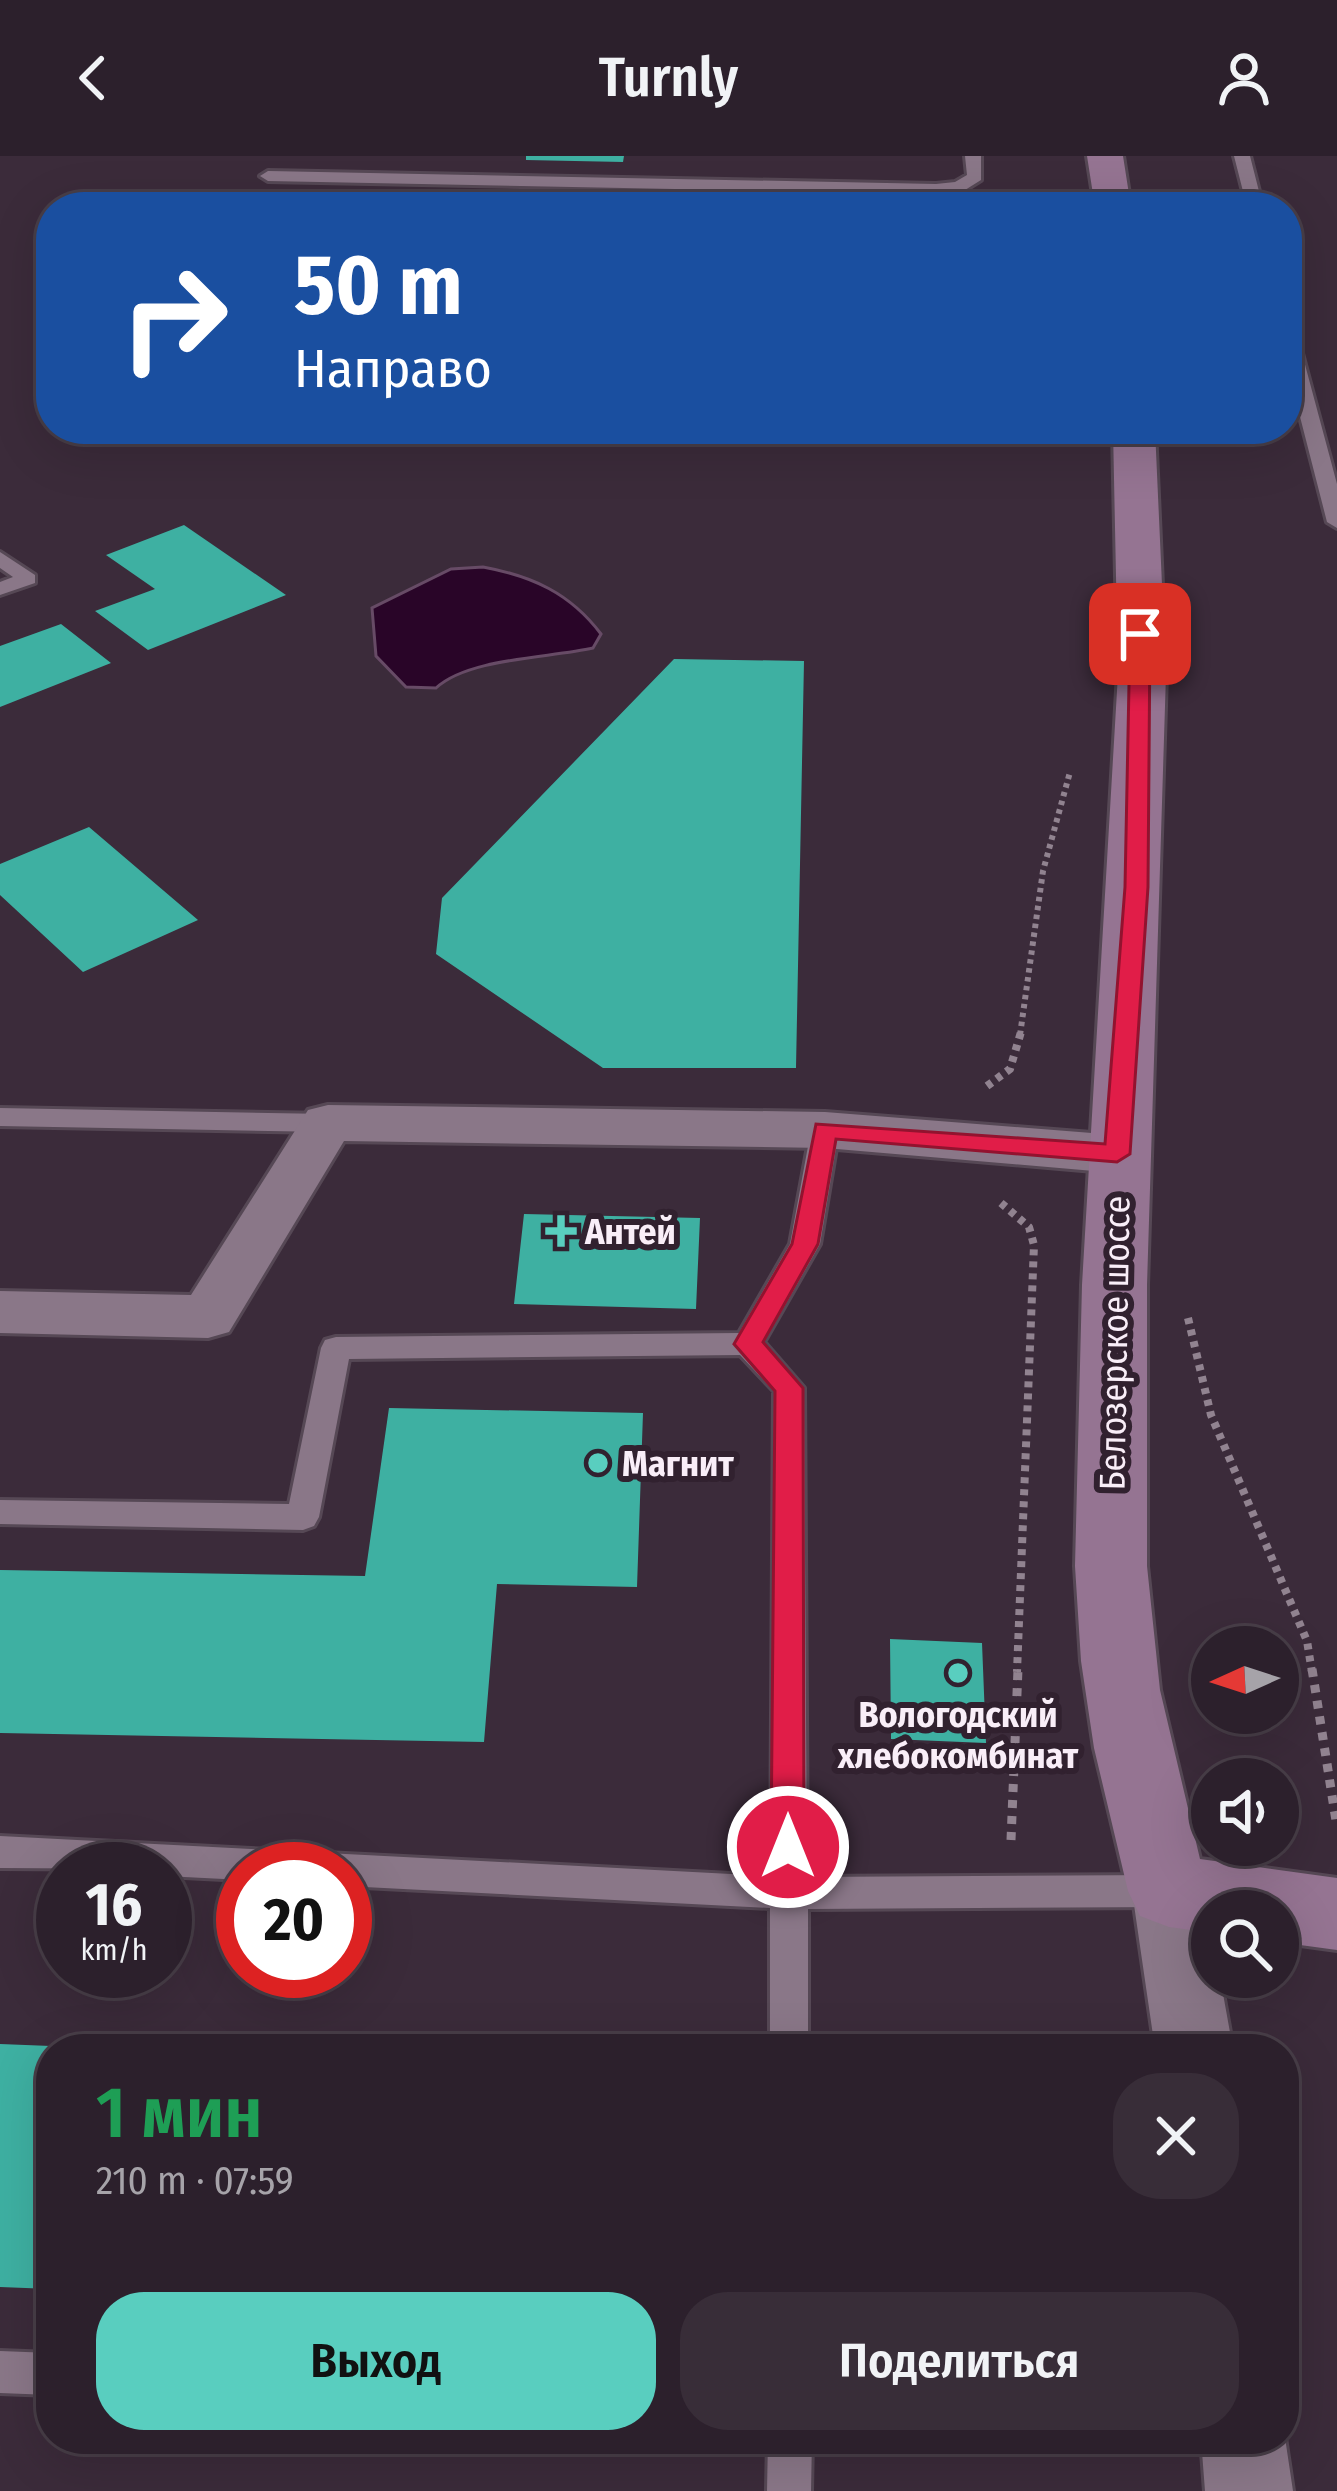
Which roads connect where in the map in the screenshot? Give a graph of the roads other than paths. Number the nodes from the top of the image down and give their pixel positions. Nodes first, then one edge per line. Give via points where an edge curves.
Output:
1 (329, 156) edge
2 (395, 156) edge
3 (973, 156) edge
4 (1106, 156) edge
5 (1242, 156) edge
6 (268, 176) dead end
7 (321, 177) junction
8 (387, 178) junction
9 (1111, 192) edge
10 (1252, 192) edge
11 (1302, 377) edge
12 (1134, 444) edge
13 (1327, 454) edge
14 (1337, 523) edge
15 (0, 558) edge
16 (0, 589) edge
17 (0, 1117) edge
18 (328, 1123) junction
19 (825, 1130) junction
20 (1117, 1154) junction
21 (0, 1312) edge
22 (748, 1344) junction
23 (0, 1512) edge
24 (0, 1852) edge
25 (216, 1863) edge
26 (372, 1871) edge
27 (1169, 1891) junction
28 (788, 1893) junction
29 (1337, 1914) edge
30 (789, 2034) edge
31 (1192, 2034) edge
32 (0, 2372) edge
33 (36, 2373) edge
34 (789, 2454) edge
35 (1245, 2454) edge
36 (788, 2491) edge
37 (1249, 2491) edge

1 - 7 lane
2 - 8 lane
3 - 8 lane via 975,177 936,189
4 - 9 main road
5 - 10 lane
6 - 7 lane
7 - 8 lane
11 - 13 lane
12 - 20 main road, Белозерское шоссе via 1137,864
13 - 14 lane
15 - 16 lane via 28,578
17 - 18 lane
18 - 19 street
18 - 21 street via 208,1317
19 - 20 street
19 - 22 lane via 805,1244
20 - 27 main road, Белозерское шоссе via 1117,1658 1134,1767
22 - 23 lane via 337,1348 303,1517
22 - 28 lane via 789,1388
24 - 25 lane
26 - 28 lane
27 - 28 lane
27 - 29 main road
27 - 31 street
28 - 30 lane
32 - 33 lane
34 - 36 lane
35 - 37 street

